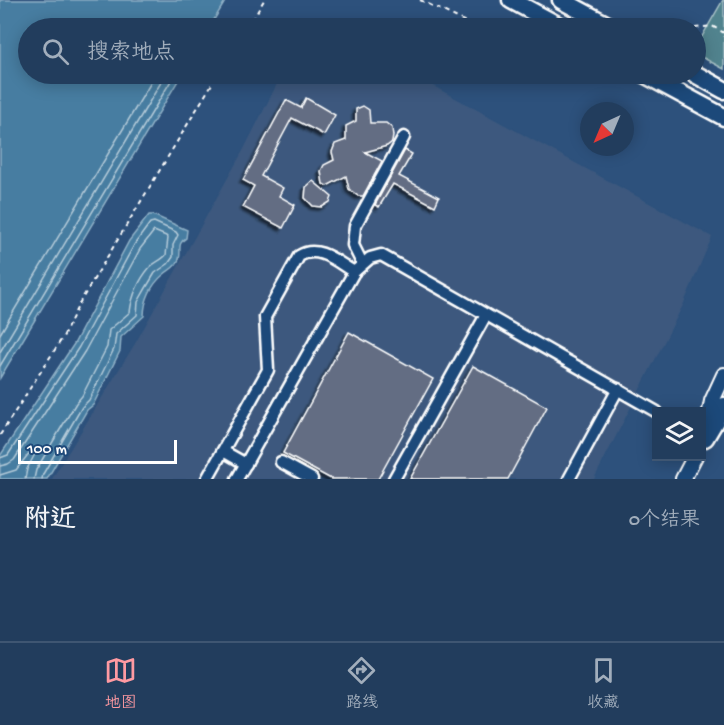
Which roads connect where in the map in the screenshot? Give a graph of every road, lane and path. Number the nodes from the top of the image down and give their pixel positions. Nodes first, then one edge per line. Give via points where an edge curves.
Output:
1 (264, 0) edge
2 (420, 0) edge
3 (511, 0) edge
4 (561, 0) edge
5 (254, 18) edge
6 (458, 18) edge
7 (544, 18) edge
8 (594, 18) edge
9 (706, 27) edge
10 (724, 33) edge
11 (706, 80) edge
12 (212, 84) edge
13 (663, 84) edge
14 (724, 90) edge
15 (724, 117) edge
16 (404, 137) dead end
17 (362, 263) junction
18 (354, 272) junction
19 (486, 315) junction
20 (724, 375) edge
21 (618, 389) junction
22 (724, 406) edge
23 (652, 408) edge
24 (706, 427) edge
25 (0, 435) edge
26 (706, 435) edge
27 (223, 451) junction
28 (692, 461) edge
29 (281, 462) dead end
30 (246, 464) junction
31 (207, 479) edge
32 (237, 479) edge
33 (312, 479) edge
34 (394, 479) edge
35 (569, 479) edge
36 (683, 479) edge

1 - 5 path
2 - 6 path
3 - 7 highway
4 - 8 highway
9 - 10 path
11 - 14 highway
12 - 25 path via 80,302 63,337
13 - 15 highway
16 - 17 lane via 354,226 353,245
17 - 18 lane
17 - 19 lane via 381,255
18 - 27 lane via 314,251 299,256 265,317 268,370
18 - 30 lane
19 - 21 lane
19 - 34 lane
20 - 24 main road
21 - 23 lane
21 - 35 lane
22 - 26 highway
27 - 30 lane
27 - 31 lane
28 - 36 main road
29 - 33 lane
30 - 32 lane

